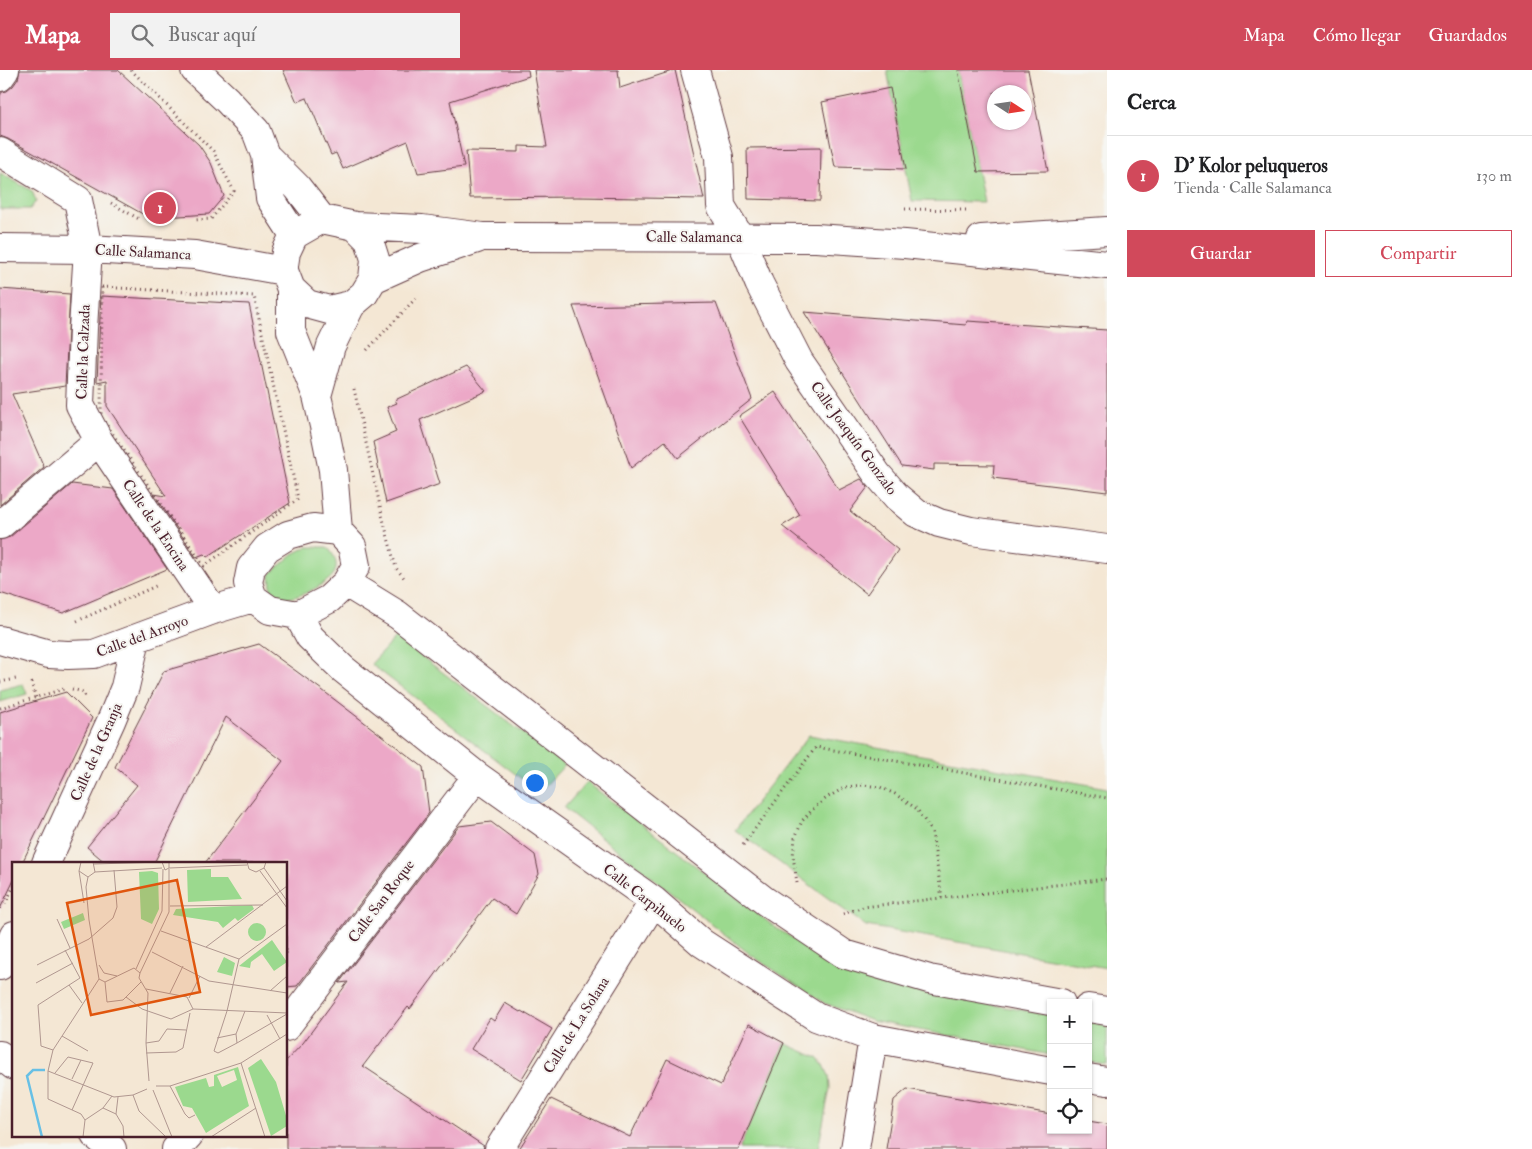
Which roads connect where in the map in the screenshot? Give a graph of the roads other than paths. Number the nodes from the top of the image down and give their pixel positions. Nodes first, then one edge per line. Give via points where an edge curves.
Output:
1 (4, 70) edge
2 (195, 70) edge
3 (696, 70) edge
4 (0, 77) edge
5 (0, 152) edge
6 (265, 155) junction
7 (322, 219) junction
8 (355, 226) junction
9 (1107, 231) edge
10 (294, 235) junction
11 (740, 236) junction
12 (483, 237) junction
13 (905, 244) junction
14 (0, 248) edge
15 (88, 249) junction
16 (1107, 265) edge
17 (373, 279) junction
18 (288, 280) junction
19 (351, 305) junction
20 (317, 396) junction
21 (99, 440) junction
22 (0, 525) edge
23 (338, 531) junction
24 (1107, 549) edge
25 (346, 583) junction
26 (253, 598) junction
27 (213, 610) junction
28 (298, 615) junction
29 (136, 639) junction
30 (0, 640) edge
31 (477, 776) junction
32 (52, 860) edge
33 (654, 901) junction
34 (12, 939) edge
35 (0, 966) edge
36 (1047, 1000) edge
37 (1092, 1009) edge
38 (1107, 1011) edge
39 (288, 1023) edge
40 (873, 1038) junction
41 (0, 1055) edge
42 (12, 1064) edge
43 (1047, 1070) edge
44 (1092, 1079) edge
45 (1107, 1081) edge
46 (96, 1136) edge
47 (188, 1136) edge
48 (112, 1149) edge
49 (176, 1149) edge
50 (499, 1149) edge
51 (855, 1149) edge

1 - 4 street
2 - 6 street via 256,132
3 - 11 street, Calle Joaquín Gonzalo via 719,157 721,206
5 - 15 street, Calle la Calzada via 78,200
6 - 7 street via 297,187
6 - 10 street via 270,198
7 - 8 street
7 - 10 street
8 - 12 street, Calle Salamanca via 422,229
8 - 17 street via 369,240 375,259
9 - 13 street, Calle Salamanca
10 - 18 street via 286,252
11 - 12 street, Calle Salamanca
11 - 13 street, Calle Salamanca
11 - 24 street, Calle Joaquín Gonzalo via 758,284 799,361 877,474 897,497 916,513 971,531
12 - 17 street, Calle Salamanca via 420,258
13 - 16 street, Calle Salamanca
14 - 15 street, Calle Salamanca
15 - 18 street, Calle Salamanca via 195,255
15 - 21 street, Calle la Calzada via 80,405
17 - 19 street via 364,294
18 - 19 street via 307,304 329,310
18 - 20 street via 291,331
19 - 20 street via 331,346
20 - 23 street via 333,470
21 - 22 street
21 - 27 street, Calle de la Encina
23 - 25 street via 352,546 356,566
23 - 26 street via 313,528 288,535 268,548 251,568 248,583
25 - 28 street via 329,599
25 - 36 street via 398,615 764,901 844,954 928,979
26 - 27 street, Calle del Arroyo
26 - 28 street via 270,610
27 - 29 street, Calle del Arroyo
28 - 31 street, Calle Carpihuelo via 310,638 343,669
29 - 30 street, Calle del Arroyo via 94,654 68,655 49,654
29 - 32 street, Calle de la Granja via 125,687
31 - 33 street, Calle Carpihuelo
31 - 39 street, Calle San Roque
33 - 40 street, Calle Carpihuelo via 702,943 816,1017
33 - 50 street, Calle de La Solana
34 - 35 street
37 - 38 street
40 - 43 street, Calle Carpihuelo
40 - 51 street
41 - 42 street
44 - 45 street
46 - 48 street
47 - 49 street

